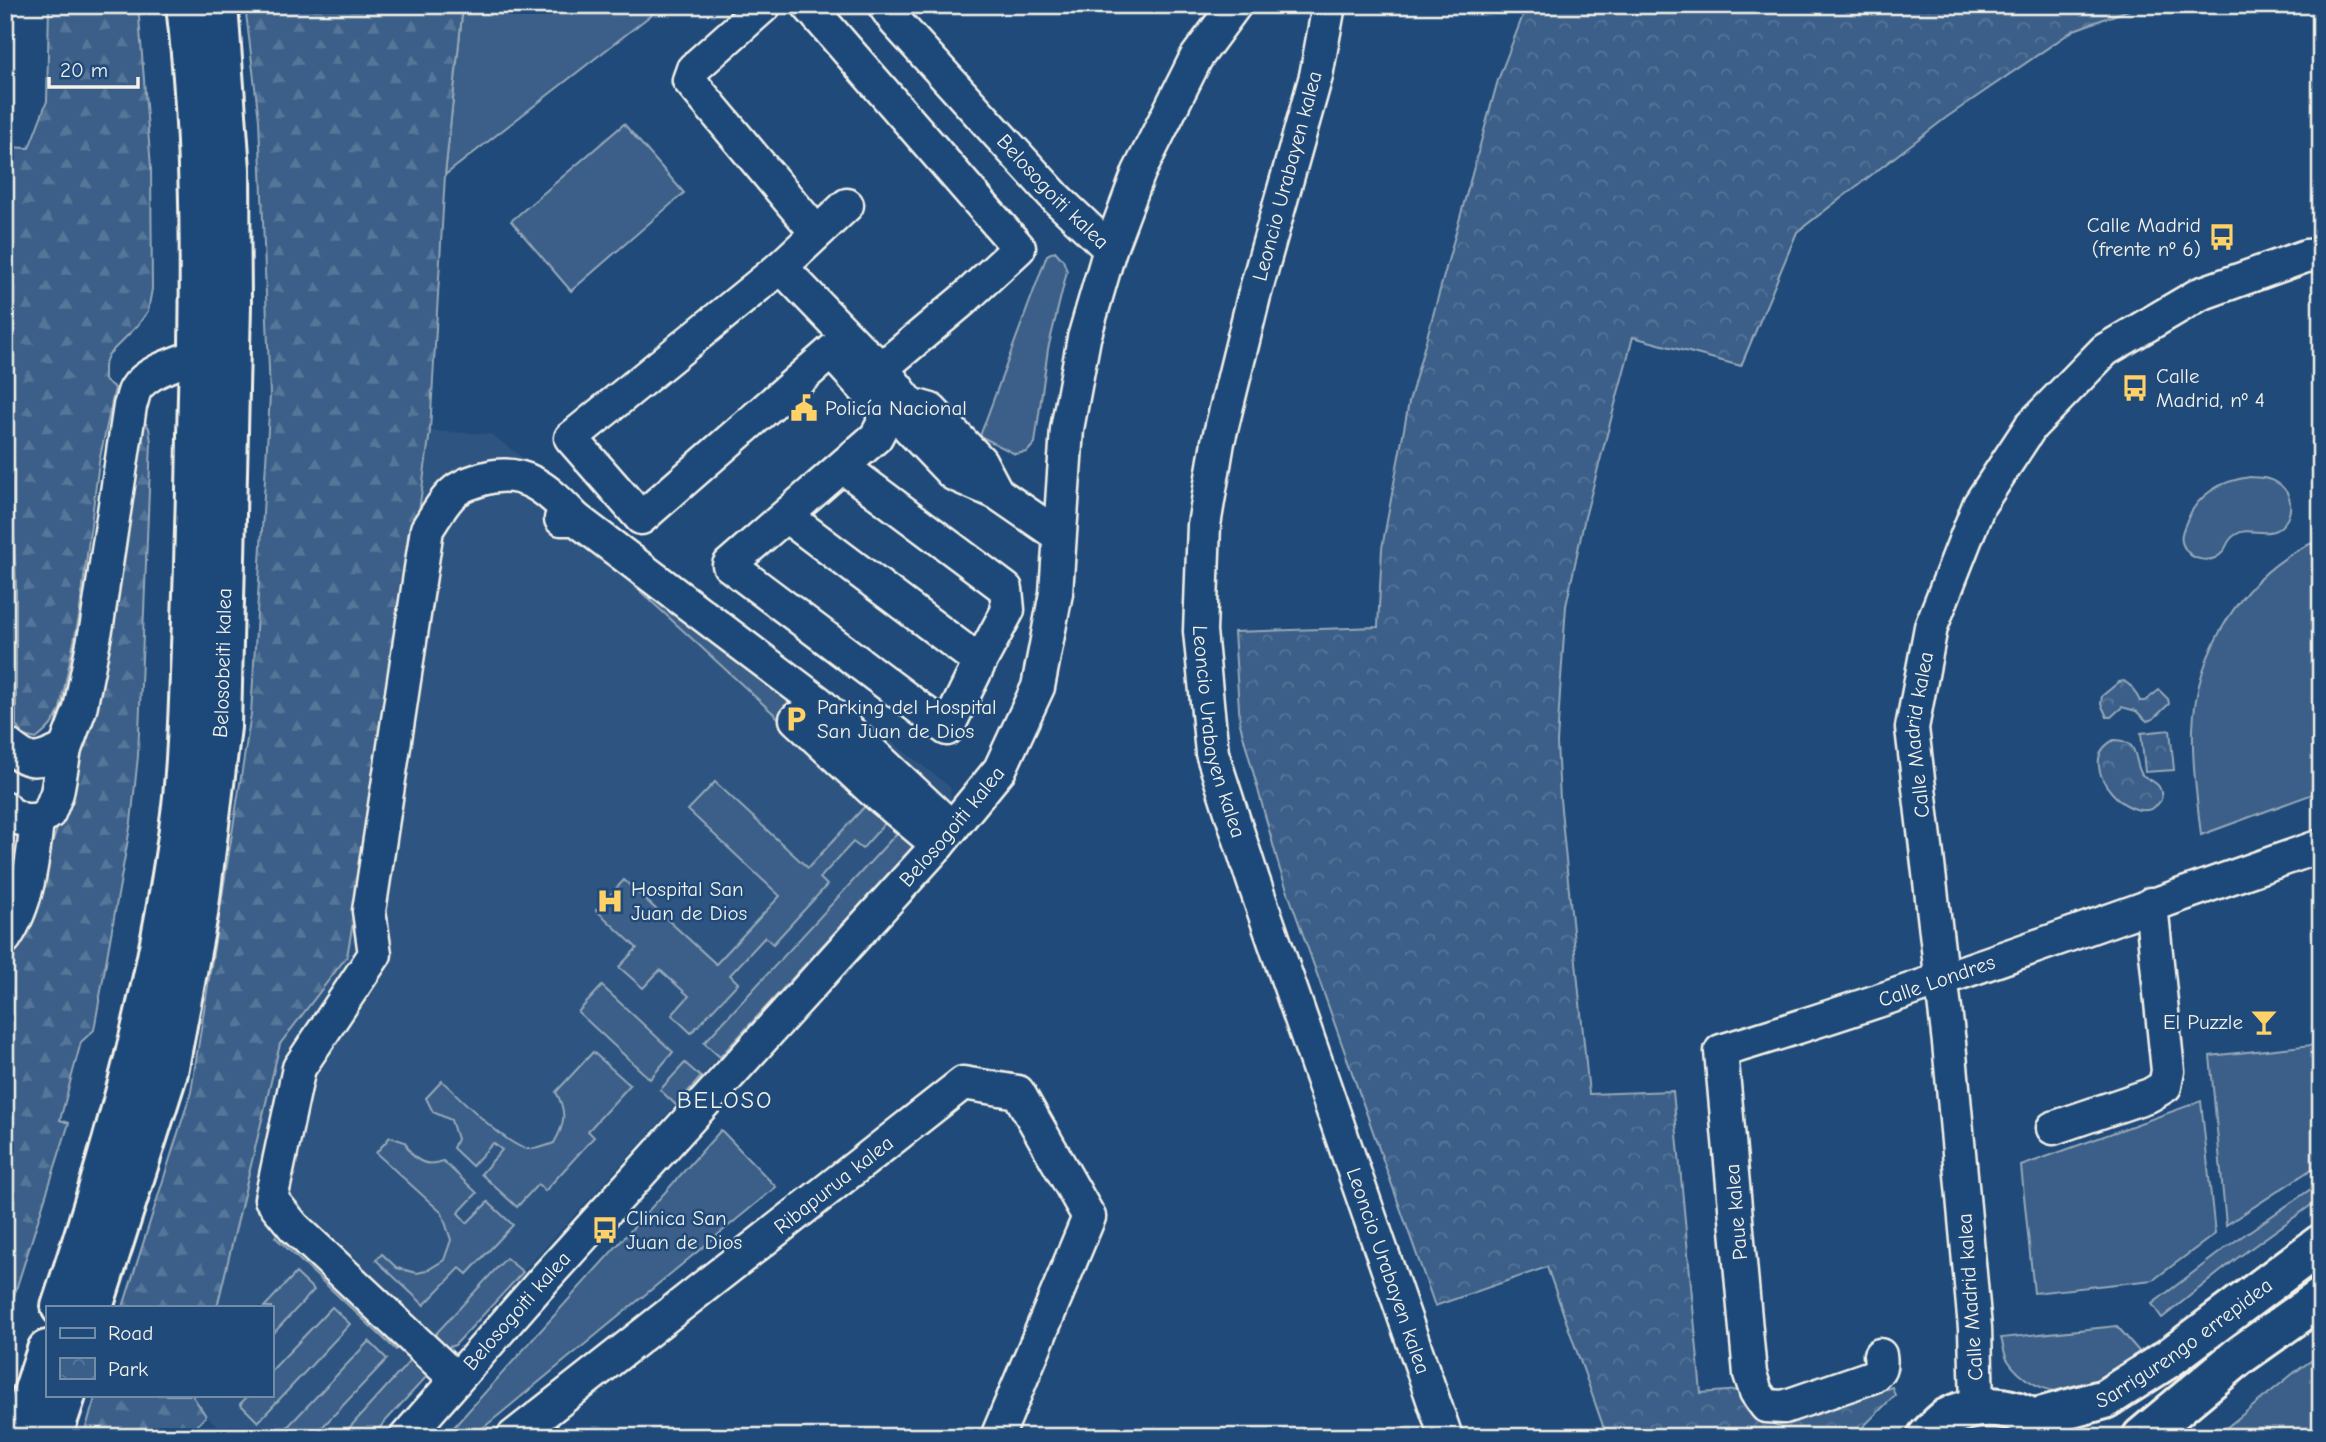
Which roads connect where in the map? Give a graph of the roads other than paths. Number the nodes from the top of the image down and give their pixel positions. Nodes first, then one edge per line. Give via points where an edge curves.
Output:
1 (186, 5) edge
2 (218, 5) edge
3 (765, 5) edge
4 (808, 5) edge
5 (884, 5) edge
6 (1235, 5) edge
7 (1329, 5) edge
8 (847, 205) dead end
9 (816, 232) junction
10 (1110, 249) junction
11 (2321, 255) edge
12 (781, 267) junction
13 (839, 344) junction
14 (199, 355) junction
15 (882, 368) junction
16 (843, 467) junction
17 (786, 516) junction
18 (1058, 535) junction
19 (980, 662) junction
20 (796, 719) dead end
21 (5, 744) edge
22 (65, 749) junction
23 (5, 808) edge
24 (37, 820) junction
25 (945, 836) junction
26 (2321, 846) edge
27 (2151, 904) junction
28 (5, 938) edge
29 (1943, 979) junction
30 (1721, 1051) joint
31 (2053, 1128) dead end
32 (2321, 1244) edge
33 (2321, 1298) edge
34 (61, 1306) edge
35 (93, 1306) edge
36 (46, 1353) edge
37 (1880, 1355) dead end
38 (456, 1379) junction
39 (66, 1396) edge
40 (1976, 1408) junction
41 (2047, 1427) edge
42 (15, 1437) edge
43 (52, 1437) edge
44 (406, 1437) edge
45 (513, 1437) edge
46 (996, 1437) edge
47 (1446, 1437) edge
48 (1927, 1437) edge
49 (2142, 1437) edge

1 - 14 main road, Belosobeiti kalea via 200,188
2 - 35 main road, Belosobeiti kalea via 230,196 231,305 221,727 198,914 168,1072
3 - 9 street via 694,69 689,80
4 - 15 street via 1019,248
5 - 10 street, Belosogoiti kalea via 1039,179
6 - 10 street via 1196,58 1139,172
7 - 47 street, Leoncio Urabayen kalea via 1316,76 1218,442 1204,525 1200,631 1212,752
8 - 9 street
9 - 12 street
10 - 18 street, Belosogoiti kalea via 1084,338 1067,429
11 - 29 street, Calle Madrid kalea via 2306,256 2200,294 2105,350 2031,426 1979,505 1931,627 1912,728
12 - 13 street
12 - 13 street via 571,438 641,518
13 - 15 street
13 - 16 street via 883,409 883,424 876,437
14 - 22 street via 145,380 133,397 80,709
14 - 34 main road, Belosobeiti kalea via 182,805 131,1075
15 - 18 street via 910,404 909,428 953,474 997,493
16 - 17 street
16 - 19 street via 1006,589 1008,610
17 - 19 street
17 - 19 street via 729,565 947,729
18 - 25 street, Belosogoiti kalea via 1055,593 1038,687 1000,769
20 - 25 street via 872,789
21 - 22 street via 24,759 43,759
22 - 24 street via 57,793 49,813
23 - 24 street via 23,820
24 - 28 street via 25,893
25 - 38 street, Belosogoiti kalea
25 - 38 street via 818,702 569,519 557,499 529,478 498,474 464,484 450,496 427,529 369,911 375,954 299,1068 271,1199 294,1227
26 - 27 street, Calle Londres
27 - 29 street, Calle Londres
27 - 31 street via 2168,1072 2165,1086
29 - 30 street, Calle Londres
29 - 40 street, Calle Madrid kalea via 1975,1321
30 - 37 street, Paue kalea via 1750,1374 1756,1392 1766,1406 1784,1407 1871,1377 1881,1365
32 - 41 main road, Sarrigurengo errepidea via 2169,1358 2105,1399
33 - 49 main road via 2239,1356
36 - 42 main road
38 - 44 street, Belosogoiti kalea
39 - 43 main road
40 - 41 main road via 2007,1408
40 - 48 main road via 1946,1419
45 - 46 street, Ribapurua kalea via 963,1083 1018,1092 1088,1217

